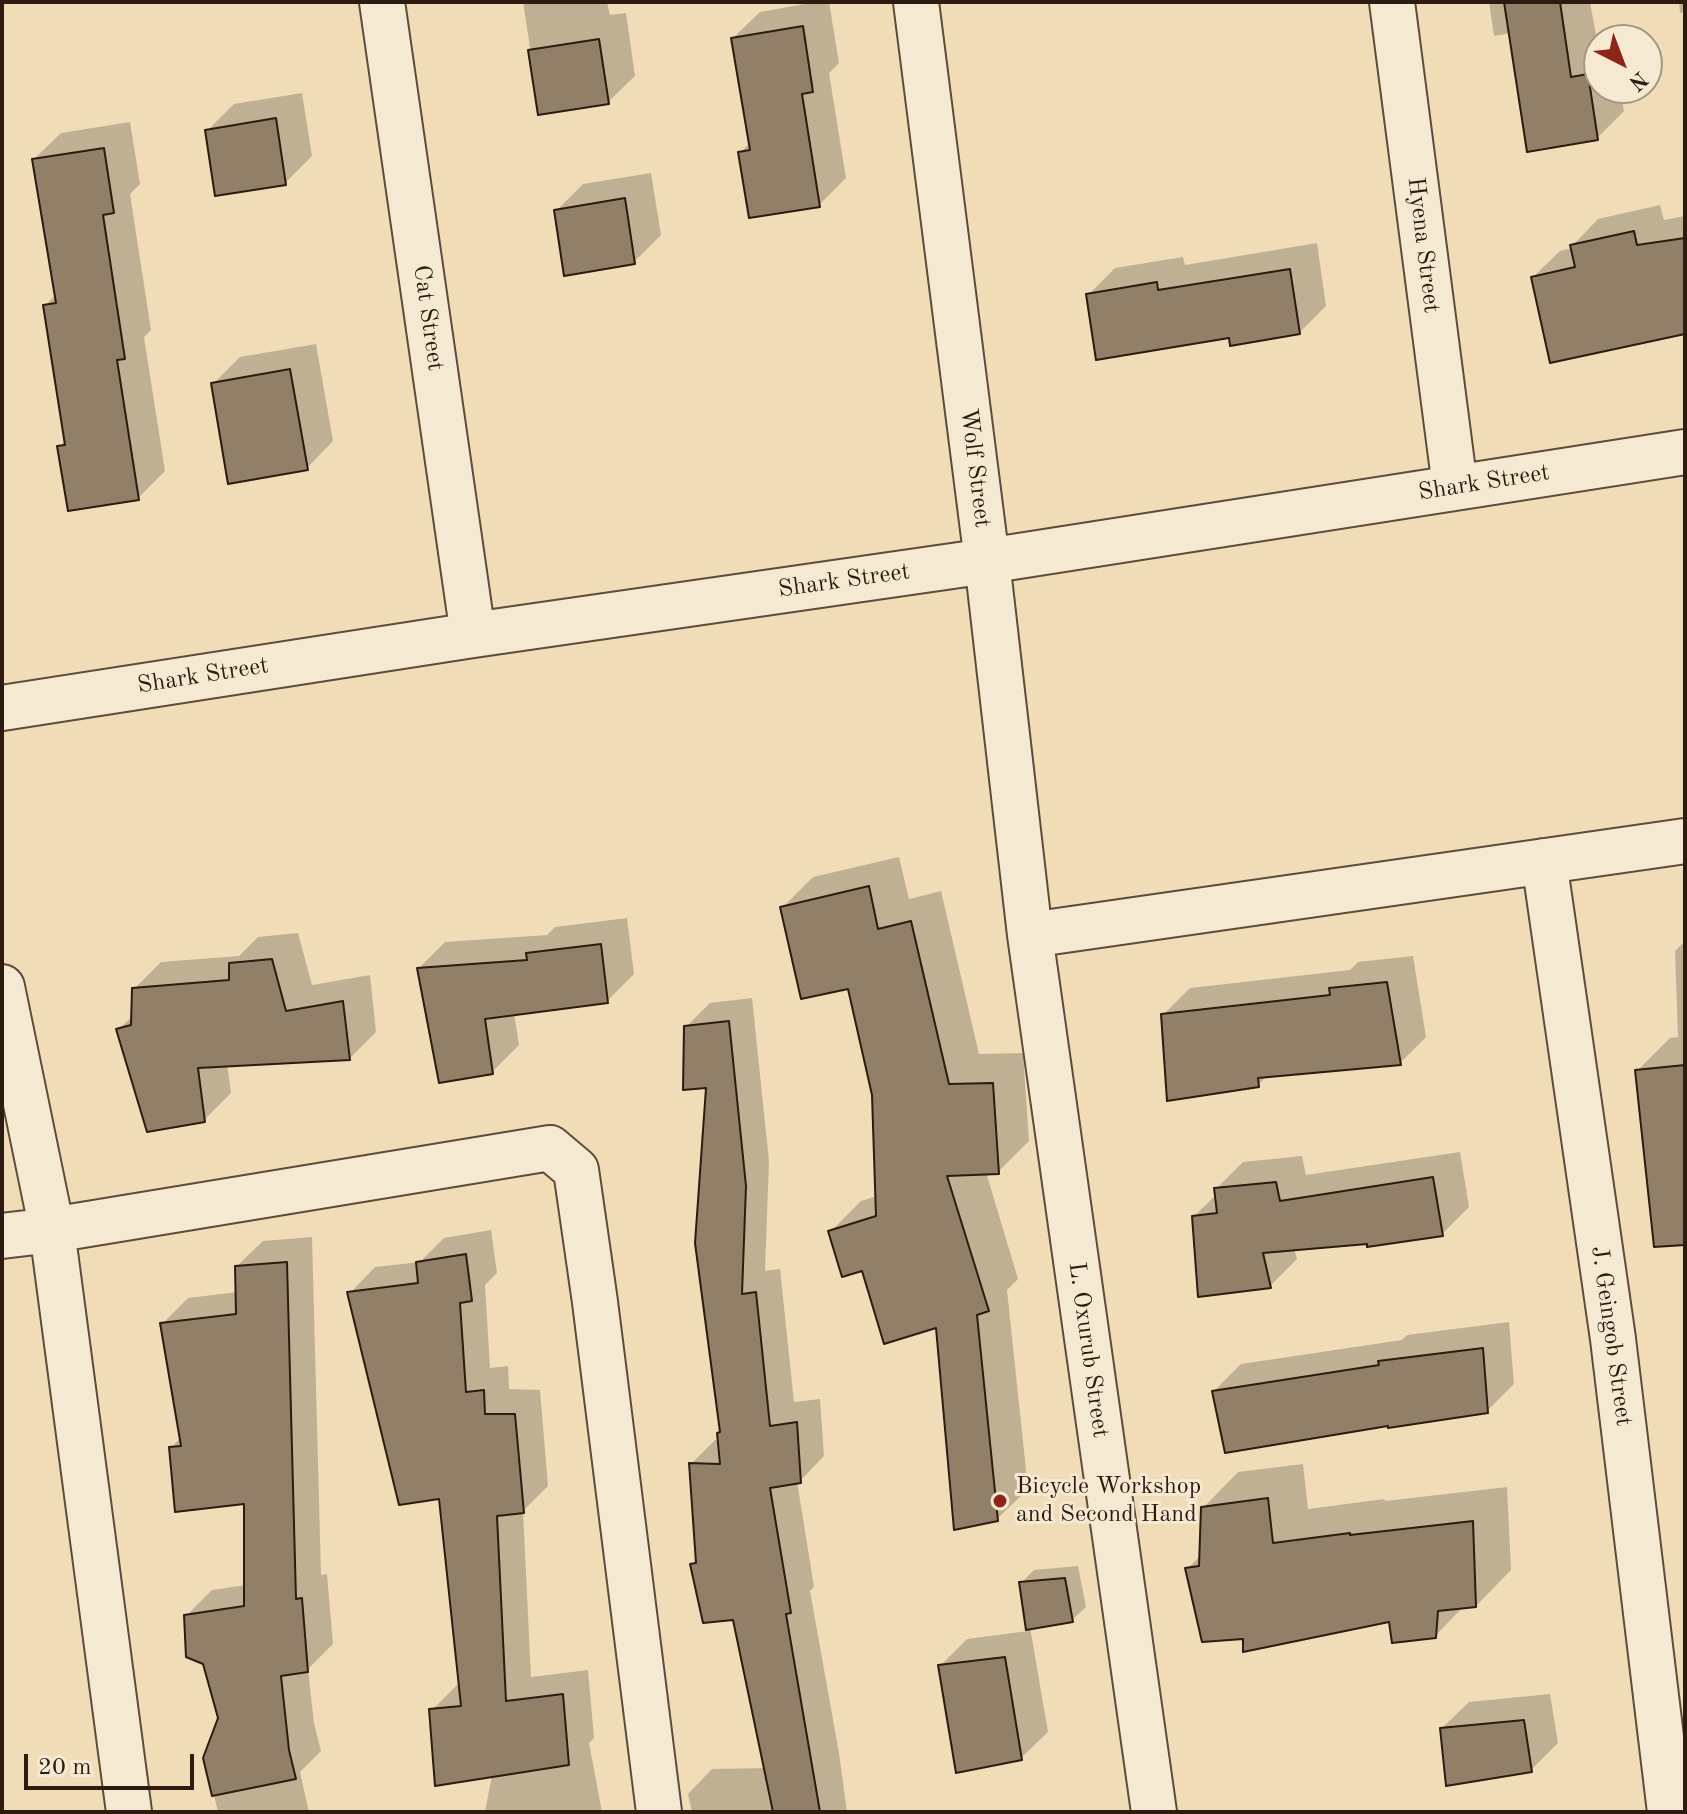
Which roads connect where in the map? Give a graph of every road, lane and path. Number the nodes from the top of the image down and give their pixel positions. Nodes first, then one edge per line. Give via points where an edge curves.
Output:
1 (382, 2) edge
2 (916, 2) edge
3 (1392, 2) edge
4 (1685, 452) edge
5 (1455, 487) junction
6 (987, 561) junction
7 (473, 635) junction
8 (2, 708) edge
9 (1685, 841) edge
10 (1544, 861) junction
11 (1030, 935) junction
12 (2, 987) edge
13 (52, 1230) junction
14 (2, 1236) edge
15 (129, 1812) edge
16 (659, 1812) edge
17 (1154, 1812) edge
18 (1670, 1812) edge

1 - 7 street, Cat Street
2 - 6 street, Wolf Street
3 - 5 street, Hyena Street
4 - 5 street, Shark Street
5 - 6 street, Shark Street
6 - 7 street, Shark Street
6 - 11 street, Wolf Street
7 - 8 street, Shark Street
9 - 10 street
10 - 11 street
10 - 18 street, J. Geingob Street via 1613,1339
11 - 17 street, L. Oxurub Street
12 - 13 street
13 - 14 street
13 - 15 street
13 - 16 street via 550,1148 576,1170

